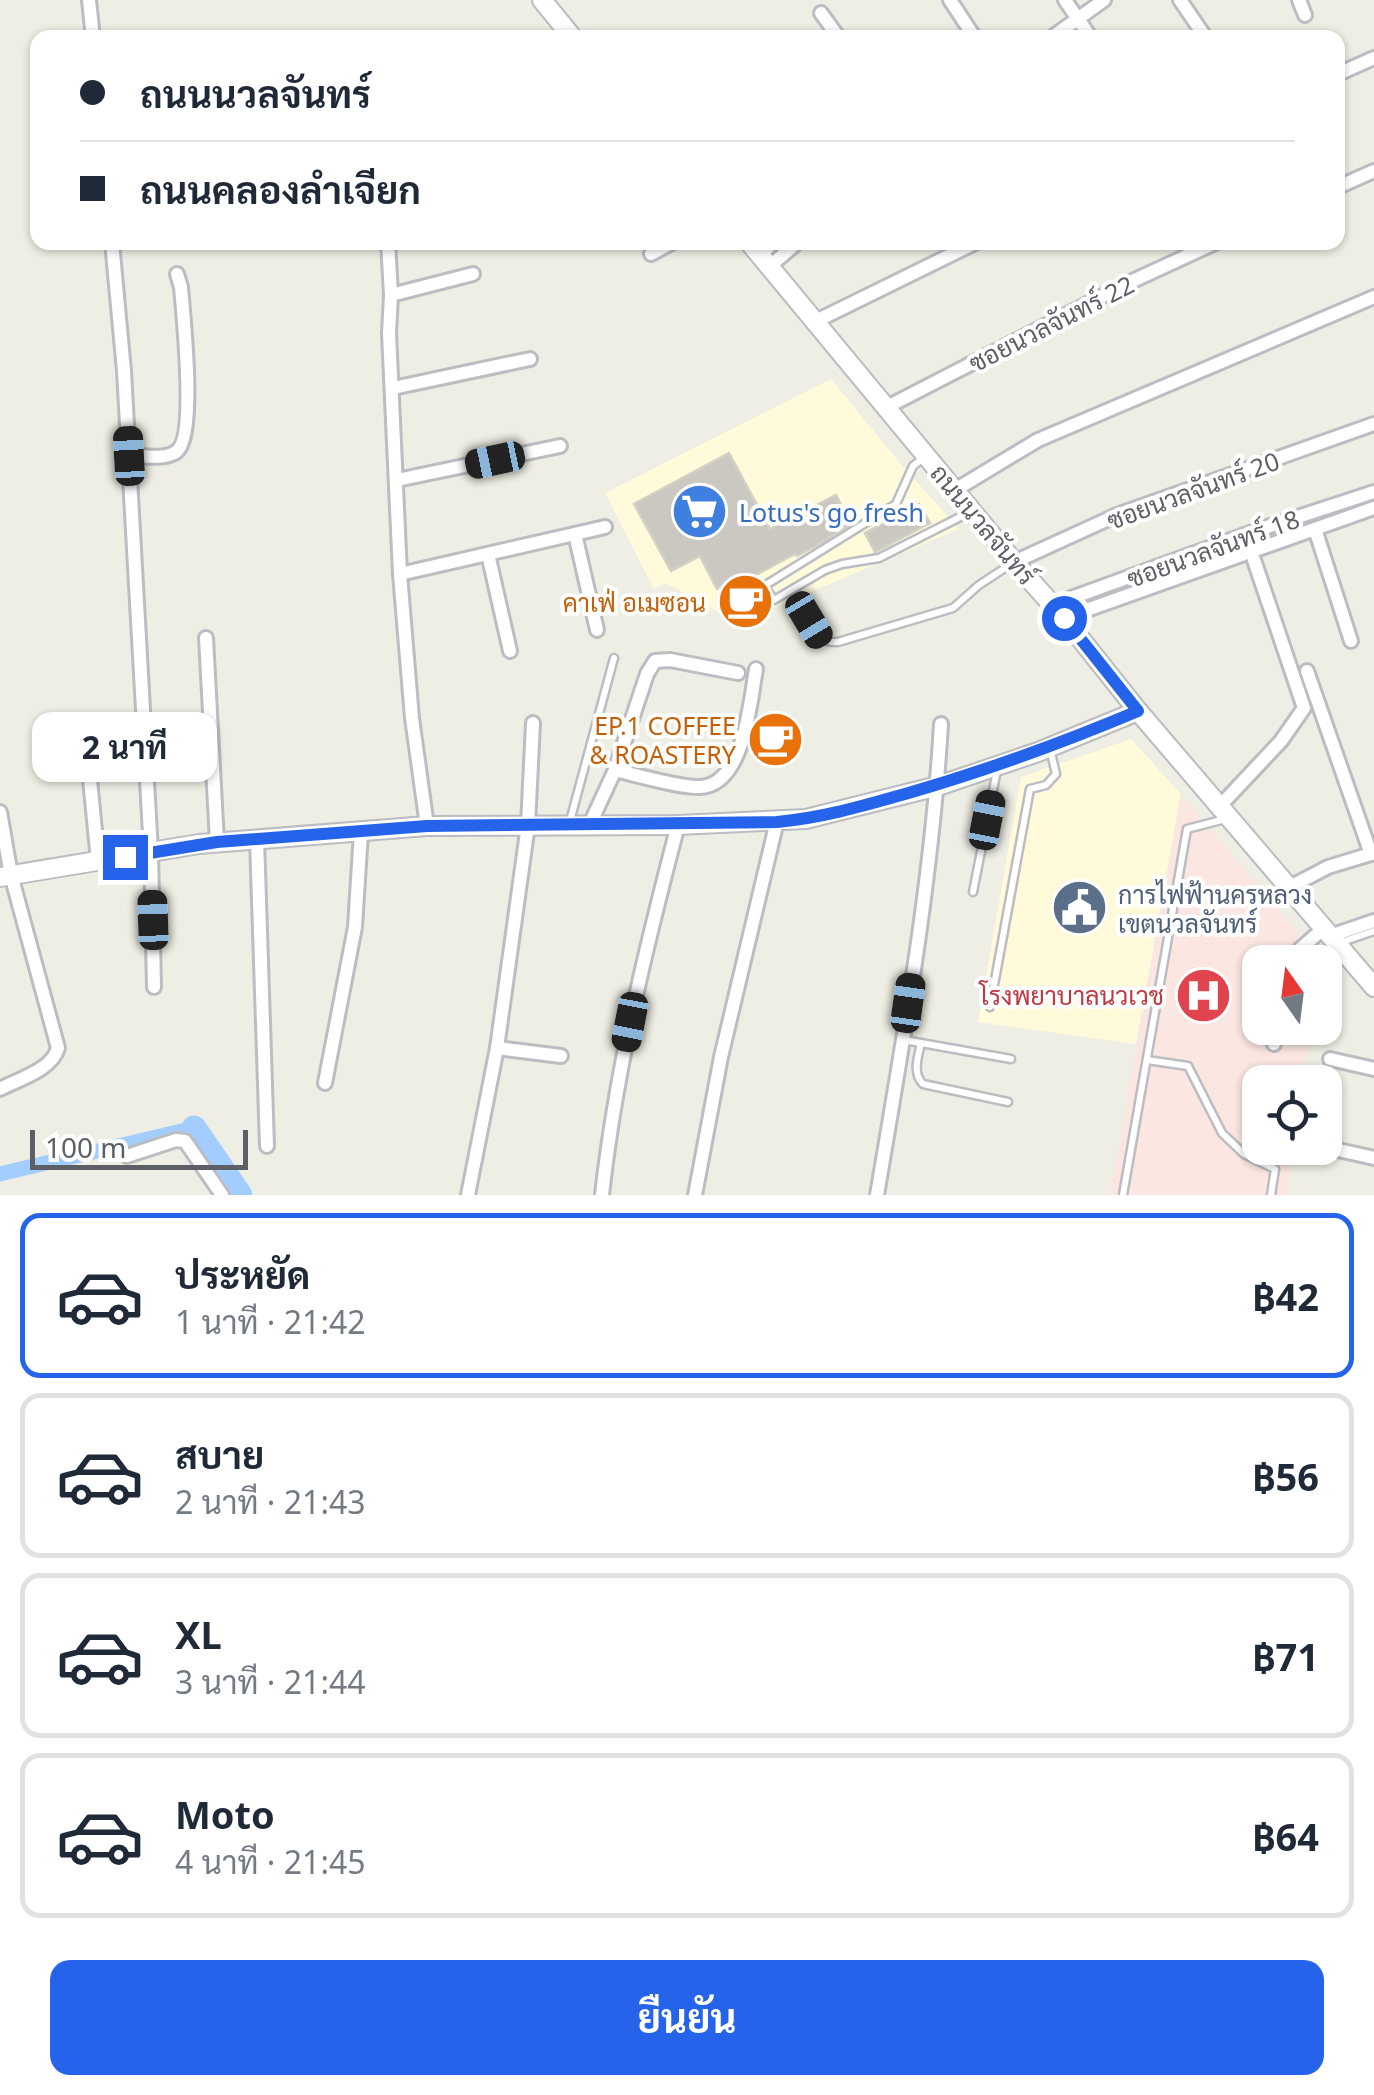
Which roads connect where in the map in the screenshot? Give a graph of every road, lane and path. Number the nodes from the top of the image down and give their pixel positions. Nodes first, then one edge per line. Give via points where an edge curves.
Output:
1 (89, 0) edge
2 (542, 0) edge
3 (950, 0) edge
4 (1064, 0) edge
5 (1104, 0) edge
6 (1180, 0) edge
7 (1298, 0) edge
8 (821, 13) dead end
9 (1306, 15) dead end
10 (1077, 18) junction
11 (91, 30) edge
12 (566, 30) edge
13 (833, 30) edge
14 (971, 30) edge
15 (1061, 30) edge
16 (1085, 30) edge
17 (1201, 30) edge
18 (1374, 58) edge
19 (1345, 71) edge
20 (1374, 170) edge
21 (1345, 184) edge
22 (113, 250) edge
23 (388, 250) edge
24 (659, 250) edge
25 (961, 250) edge
26 (1199, 250) edge
27 (763, 252) edge
28 (651, 254) dead end
29 (177, 274) dead end
30 (473, 274) dead end
31 (390, 295) junction
32 (1374, 297) edge
33 (816, 321) junction
34 (530, 359) dead end
35 (392, 388) junction
36 (888, 407) junction
37 (1374, 424) edge
38 (560, 446) dead end
39 (927, 455) junction
40 (129, 456) junction
41 (396, 480) junction
42 (955, 490) junction
43 (1374, 492) edge
44 (1374, 509) edge
45 (972, 511) junction
46 (605, 527) dead end
47 (1316, 530) junction
48 (574, 534) junction
49 (488, 554) junction
50 (1254, 560) dead end
51 (1014, 562) junction
52 (400, 574) junction
53 (1058, 612) junction
54 (809, 620) dead end
55 (597, 630) dead end
56 (206, 638) dead end
57 (1351, 641) dead end
58 (510, 651) dead end
59 (614, 658) dead end
60 (756, 669) dead end
61 (1307, 671) dead end
62 (738, 673) dead end
63 (1138, 711) junction
64 (534, 724) dead end
65 (941, 724) dead end
66 (1050, 748) junction
67 (88, 759) dead end
68 (998, 766) junction
69 (615, 770) junction
70 (938, 786) junction
71 (0, 812) edge
72 (1224, 813) junction
73 (777, 822) junction
74 (569, 824) junction
75 (590, 824) junction
76 (678, 824) junction
77 (528, 825) junction
78 (427, 826) junction
79 (360, 832) junction
80 (258, 839) junction
81 (217, 842) junction
82 (151, 852) junction
83 (1373, 854) edge
84 (98, 861) junction
85 (5, 876) edge
86 (1288, 888) junction
87 (973, 892) dead end
88 (1374, 921) edge
89 (1374, 931) edge
90 (1330, 936) junction
91 (1310, 945) edge
92 (154, 987) dead end
93 (1374, 987) edge
94 (990, 1007) dead end
95 (904, 1040) junction
96 (921, 1042) junction
97 (496, 1048) junction
98 (561, 1056) dead end
99 (1011, 1059) dead end
100 (1330, 1059) dead end
101 (1147, 1060) junction
102 (1374, 1069) edge
103 (324, 1083) dead end
104 (0, 1089) edge
105 (1008, 1102) dead end
106 (267, 1146) dead end
107 (1342, 1151) edge
108 (127, 1156) dead end
109 (1374, 1158) edge
110 (699, 1194) edge
111 (222, 1195) edge
112 (468, 1195) edge
113 (602, 1195) edge
114 (877, 1195) edge
115 (1124, 1195) edge
116 (1272, 1195) edge

1 - 11 street
2 - 12 street
3 - 14 street
4 - 10 street
5 - 10 street
6 - 17 street
7 - 9 street
8 - 13 street
10 - 15 street
10 - 16 street
18 - 19 street
20 - 21 street
22 - 40 street
23 - 31 street
24 - 28 street
25 - 33 street
26 - 36 street, ซอยนวลจันทร์ 22
27 - 33 street, ถนนนวลจันทร์
29 - 40 street via 188,373 183,444 166,456
30 - 31 street
31 - 35 street
32 - 42 street via 1038,440
33 - 36 street, ถนนนวลจันทร์
34 - 35 street
35 - 41 street
36 - 39 street, ถนนนวลจันทร์
37 - 51 street, ซอยนวลจันทร์ 20 via 1117,515
38 - 41 street
39 - 42 street, ถนนนวลจันทร์
39 - 45 lane via 913,466 896,504 764,586 774,600 825,570 878,558
40 - 82 street
41 - 52 street
42 - 45 street, ถนนนวลจันทร์
43 - 53 street, ซอยนวลจันทร์ 18
44 - 47 street
45 - 51 street, ถนนนวลจันทร์
46 - 48 street
47 - 53 street
47 - 57 street
48 - 49 street
48 - 55 street
49 - 52 street
49 - 58 street
50 - 72 street via 1304,708
51 - 53 street, ถนนนวลจันทร์
51 - 54 lane via 953,608 855,638 820,639
52 - 78 street
53 - 63 street, ถนนนวลจันทร์
56 - 81 street
59 - 74 lane
60 - 69 street via 745,730 718,783 698,788
61 - 83 street
62 - 69 street via 655,661
63 - 66 street
63 - 72 street, ถนนนวลจันทร์
64 - 77 street
65 - 70 street
66 - 68 street
66 - 94 lane via 1056,774 1030,789
67 - 84 street
68 - 70 street
68 - 87 lane
69 - 75 street
70 - 73 street
70 - 95 street
71 - 85 street
72 - 86 street, ถนนนวลจันทร์
72 - 101 lane via 1187,830
73 - 76 street
73 - 110 street via 721,1057
74 - 75 street
74 - 77 street
75 - 76 street
76 - 113 street via 636,985
77 - 78 street
77 - 97 street
78 - 79 street
79 - 80 street
79 - 103 street via 356,926
80 - 81 street
80 - 106 street
81 - 82 street
82 - 84 street
82 - 92 street
83 - 86 street
84 - 85 street
85 - 104 street via 58,1048 53,1060
86 - 90 street, ถนนนวลจันทร์
88 - 90 street
89 - 90 lane
90 - 91 street
90 - 93 street, ถนนนวลจันทร์
95 - 96 lane
95 - 114 street
96 - 99 lane
96 - 105 lane via 916,1068 924,1084
97 - 98 street
97 - 112 street
100 - 102 street
101 - 115 lane
101 - 116 lane via 1188,1066 1222,1132 1244,1154 1275,1168
107 - 109 street
108 - 111 street via 185,1141

